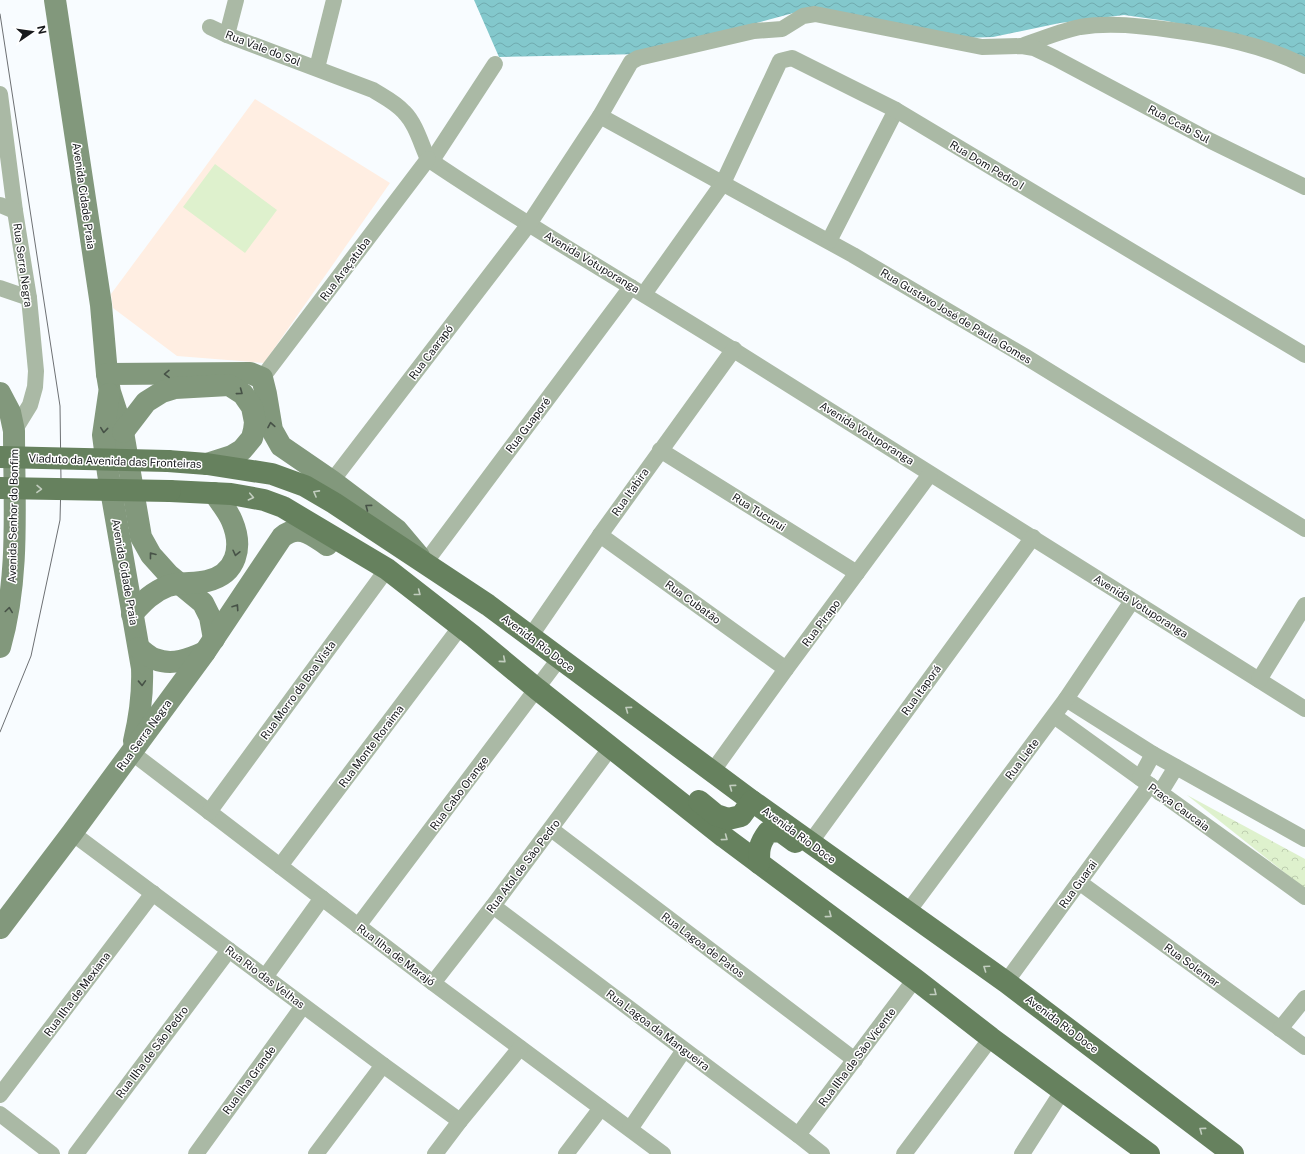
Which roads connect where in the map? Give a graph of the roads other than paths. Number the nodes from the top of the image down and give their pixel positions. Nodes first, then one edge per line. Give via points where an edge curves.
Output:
1 (55, 0) edge
2 (236, 0) edge
3 (334, 0) edge
4 (210, 27) dead end
5 (227, 35) junction
6 (1022, 46) junction
7 (495, 64) dead end
8 (1305, 66) edge
9 (317, 68) junction
10 (0, 94) edge
11 (896, 110) junction
12 (600, 116) junction
13 (2, 124) edge
14 (430, 160) junction
15 (723, 183) junction
16 (1305, 186) edge
17 (0, 205) edge
18 (15, 211) junction
19 (529, 224) junction
20 (829, 241) junction
21 (0, 288) edge
22 (637, 290) junction
23 (29, 298) junction
24 (734, 349) junction
25 (1305, 355) edge
26 (262, 378) junction
27 (108, 383) junction
28 (0, 393) edge
29 (14, 431) junction
30 (123, 432) junction
31 (660, 450) junction
32 (0, 457) edge
33 (207, 464) junction
34 (930, 474) junction
35 (332, 481) junction
36 (0, 488) edge
37 (214, 493) junction
38 (361, 521) joint
39 (1305, 529) edge
40 (600, 535) junction
41 (1033, 537) junction
42 (425, 563) junction
43 (381, 566) junction
44 (857, 574) junction
45 (178, 583) junction
46 (1132, 601) junction
47 (1305, 605) edge
48 (132, 614) junction
49 (461, 626) junction
50 (530, 637) junction
51 (210, 645) junction
52 (0, 648) edge
53 (139, 648) junction
54 (559, 659) junction
55 (786, 669) junction
56 (1259, 680) junction
57 (538, 689) junction
58 (1066, 699) junction
59 (1305, 709) edge
60 (1054, 716) junction
61 (610, 747) junction
62 (131, 752) junction
63 (1153, 754) junction
64 (629, 761) junction
65 (1176, 767) junction
66 (712, 772) junction
67 (1150, 785) junction
68 (752, 801) junction
69 (209, 812) junction
70 (551, 830) junction
71 (72, 833) junction
72 (1305, 839) edge
73 (810, 843) junction
74 (759, 863) junction
75 (280, 866) junction
76 (1078, 882) junction
77 (153, 893) junction
78 (1305, 897) edge
79 (322, 898) junction
80 (493, 906) junction
81 (901, 908) junction
82 (358, 926) junction
83 (0, 928) edge
84 (228, 950) junction
85 (265, 977) junction
86 (915, 979) junction
87 (1006, 982) junction
88 (432, 983) junction
89 (1305, 998) edge
90 (303, 1006) junction
91 (1280, 1029) junction
92 (991, 1038) junction
93 (1305, 1047) edge
94 (520, 1048) junction
95 (684, 1050) junction
96 (855, 1060) junction
97 (383, 1065) junction
98 (1063, 1090) junction
99 (0, 1094) edge
100 (601, 1108) junction
101 (0, 1114) edge
102 (460, 1121) junction
103 (630, 1129) junction
104 (798, 1135) junction
105 (52, 1154) edge
106 (76, 1154) edge
107 (196, 1154) edge
108 (316, 1154) edge
109 (435, 1154) edge
110 (566, 1154) edge
111 (663, 1154) edge
112 (822, 1154) edge
113 (904, 1154) edge
114 (1022, 1154) edge
115 (1149, 1154) edge
116 (1233, 1154) edge

1 - 27 main road, Avenida Cidade Praia via 101,305
2 - 5 street
3 - 9 street
4 - 5 street, Rua Vale do Sol
5 - 9 street, Rua Vale do Sol
6 - 8 street via 1080,28 1106,25 1141,26 1196,33 1259,46
6 - 12 street, Rua Caarapó via 982,47 814,14 803,16 782,29 754,31 638,58 631,62
6 - 16 street, Rua Ccab Sul via 1034,48 1055,58 1212,141
7 - 14 street, Rua Araçatuba
9 - 14 street, Rua Vale do Sol via 373,90 392,101 413,124
10 - 13 street, Rua Serra Negra
11 - 15 street, Rua Dom Pedro I via 792,58 786,58 777,66
11 - 20 street
11 - 25 street, Rua Dom Pedro I
12 - 15 street, Rua Gustavo José de Paula Gomes
12 - 19 street, Rua Caarapó
13 - 18 street, Rua Serra Negra
14 - 19 street, Avenida Votuporanga
14 - 26 street, Rua Araçatuba
15 - 20 street, Rua Gustavo José de Paula Gomes
15 - 22 street, Rua Guaporé
17 - 18 street
18 - 23 street, Rua Serra Negra
19 - 22 street, Avenida Votuporanga
19 - 35 street, Rua Caarapó
20 - 39 street, Rua Gustavo José de Paula Gomes via 1026,357
21 - 23 street
22 - 24 street, Avenida Votuporanga
22 - 42 street, Rua Guaporé
23 - 29 street, Rua Serra Negra via 36,371 35,387 30,405
24 - 31 street, Rua Itabira
24 - 34 street, Avenida Votuporanga
26 -> 27 main road via 250,373
35 -> 26 main road via 281,446 276,439
27 - 30 main road, Avenida Cidade Praia
27 -> 48 main road, Avenida Cidade Praia via 103,435
28 - 29 main road, Avenida Senhor do Bonfim via 10,412
52 -> 29 main road, Avenida Senhor do Bonfim via 9,611 14,566
30 -> 33 main road via 146,402 162,392 176,388 228,385 243,394 252,407 255,418 252,438 242,450 232,456
45 -> 30 main road, Avenida Cidade Praia via 151,555 141,537
31 - 40 street, Rua Itabira
31 - 44 street, Rua Tucurui
32 - 33 main road, Viaduto da Avenida das Fronteiras, bridge
38 -> 33 main road, Viaduto da Avenida das Fronteiras via 305,486 272,474
34 - 41 street, Avenida Votuporanga
34 - 44 street, Rua Pirapo
42 -> 35 main road via 397,530
36 -> 37 main road, bridge
37 -> 43 main road via 248,496 283,507
37 -> 45 main road via 232,520 237,541 236,557 230,568 221,576 206,582
38 - 42 main road, Avenida Rio Doce
40 - 50 street, Rua Itabira
40 - 55 street, Rua Cubatão
41 - 46 street, Avenida Votuporanga
41 - 73 street, Rua Itaporá
42 - 50 main road, Avenida Rio Doce
43 -> 49 main road
51 -> 43 main road, Rua Serra Negra via 282,537 290,532 301,530 352,559
43 - 69 street, Rua Morro da Boa Vista
44 - 55 street, Rua Pirapo
45 - 48 main road via 152,594
45 - 51 main road via 203,603 210,617
46 - 56 street, Avenida Votuporanga
46 - 58 street, Rua Liete
47 - 56 street
48 - 53 main road, Avenida Cidade Praia
49 -> 57 main road
49 - 75 street, Rua Monte Roraima
50 - 54 main road, Avenida Rio Doce
51 - 53 main road via 186,660 174,662 156,660
51 - 62 main road, Rua Serra Negra
53 -> 62 main road, Avenida Cidade Praia via 142,698 140,719
54 - 57 street, Rua Cabo Orange
66 -> 54 main road, Avenida Rio Doce
55 - 66 street, Rua Pirapo
56 - 59 street, Avenida Votuporanga
57 - 61 main road
57 - 82 street, Rua Cabo Orange
58 - 60 street, Rua Liete
58 - 63 street
60 - 67 street, Praça Caucaia
60 - 81 street, Rua Liete
61 - 64 main road
61 - 70 street, Rua Atol de São Pedro
62 - 69 street, Rua Ilha de Marajó
62 - 71 main road, Rua Serra Negra
63 - 65 street
63 - 67 street
64 - 68 main road via 648,762 716,815 728,819 741,816
64 -> 74 main road
65 - 67 street
65 - 72 street
68 -> 66 main road, Avenida Rio Doce
67 - 76 street, Rua Guarai
67 - 78 street, Praça Caucaia
68 - 73 main road, Avenida Rio Doce
69 - 75 street, Rua Ilha de Marajó
70 - 80 street, Rua Atol de São Pedro
70 - 96 street, Rua Lagoa de Patos
71 - 77 street, Rua Rio das Velhas
71 - 83 main road, Rua Serra Negra
73 - 81 main road, Avenida Rio Doce
74 - 81 main road via 761,841 768,832 780,831 872,896
74 -> 86 main road
75 - 79 street, Rua Ilha de Marajó
76 - 87 street, Rua Guarai
76 - 91 street, Rua Solemar
77 - 84 street, Rua Rio das Velhas
77 - 99 street, Rua Ilha de Mexiana
79 - 82 street, Rua Ilha de Marajó
79 - 85 street
80 - 88 street, Rua Atol de São Pedro
80 - 95 street, Rua Lagoa da Mangueira
87 -> 81 main road, Avenida Rio Doce
82 - 88 street, Rua Ilha de Marajó
84 - 85 street, Rua Rio das Velhas
84 - 106 street, Rua Ilha de São Pedro
85 - 90 street, Rua Rio das Velhas
86 -> 92 main road
86 - 96 street, Rua Ilha de São Vicente
116 -> 87 main road, Avenida Rio Doce
88 - 94 street, Rua Ilha de Marajó
89 - 91 street
90 - 97 street, Rua Rio das Velhas
90 - 107 street, Rua Ilha Grande
91 - 93 street, Rua Solemar
92 - 98 main road
92 - 113 street
94 - 100 street, Rua Ilha de Marajó
94 - 102 street
95 - 103 street
95 - 104 street, Rua Lagoa da Mangueira
96 - 104 street, Rua Ilha de São Vicente
97 - 102 street, Rua Rio das Velhas
97 - 108 street
98 - 114 street
98 - 115 main road
100 - 103 street, Rua Ilha de Marajó
100 - 110 street
101 - 105 street
102 - 109 street
103 - 111 street, Rua Ilha de Marajó
104 - 112 street, Rua Lagoa da Mangueira

